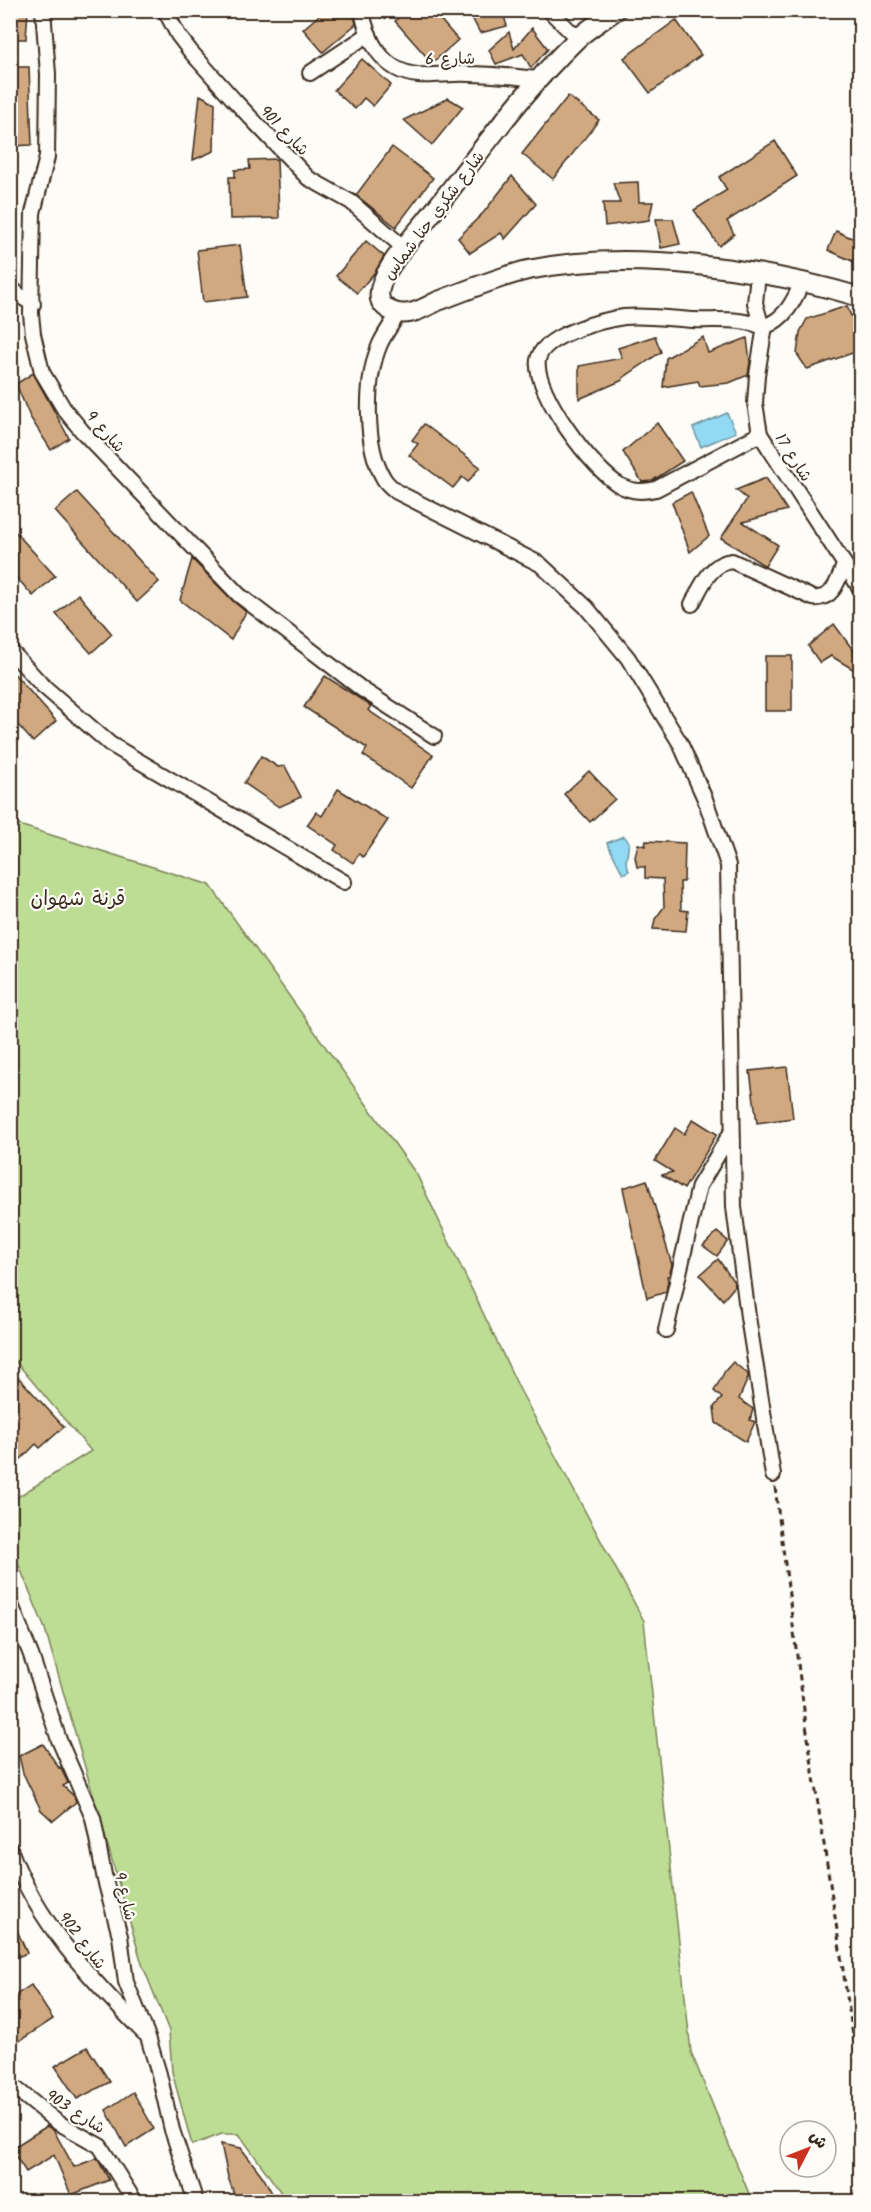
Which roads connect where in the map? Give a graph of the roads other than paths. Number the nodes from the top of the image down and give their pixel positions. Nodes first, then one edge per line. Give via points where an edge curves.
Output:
1 (43, 10) edge
2 (165, 10) edge
3 (362, 10) edge
4 (549, 10) edge
5 (616, 10) edge
6 (369, 34) junction
7 (577, 38) junction
8 (310, 73) dead end
9 (539, 79) junction
10 (404, 249) junction
11 (758, 274) junction
12 (802, 282) junction
13 (10, 287) edge
14 (861, 297) edge
15 (33, 304) junction
16 (399, 312) junction
17 (765, 327) junction
18 (760, 434) junction
19 (844, 565) junction
20 (861, 588) edge
21 (692, 604) dead end
22 (10, 650) edge
23 (434, 736) dead end
24 (344, 882) dead end
25 (732, 1131) junction
26 (666, 1330) dead end
27 (773, 1475) road end
28 (10, 1602) edge
29 (10, 1849) edge
30 (148, 2037) junction
31 (10, 2084) edge
32 (135, 2202) edge
33 (196, 2202) edge

1 - 15 street, شارع 9 via 48,75 47,157 33,213
2 - 10 street, شارع 901 via 191,52 308,178 351,202
3 - 6 street, شارع 6
4 - 7 street
5 - 7 street, شارع شكري حنا شماس
6 - 8 street
6 - 9 street, شارع 6 via 378,53 402,71 419,75 494,74
7 - 9 street, شارع شكري حنا شماس
9 - 10 street, شارع شكري حنا شماس
10 - 16 street, شارع شكري حنا شماس via 384,276 379,293 383,305
11 - 12 street
11 - 16 street via 666,263 569,264 527,270 409,313
11 - 17 street via 755,303
12 - 14 street
12 - 17 street via 787,310
13 - 15 street
15 - 23 street, شارع 9 via 33,334 42,372 82,431 239,595 363,690
16 - 25 street via 380,344 371,378 373,451 384,480 396,492 540,564 586,607 634,667 680,743 705,799 728,865
17 - 18 street, شارع 17 via 755,403
17 - 18 street via 743,321 625,317 601,321 562,336 546,346 538,360 542,383 560,419 608,477 633,491 656,489
18 - 19 street, شارع 17
19 - 20 street, شارع 17
19 - 21 street via 827,596 813,598 743,565 722,562 709,574
22 - 24 street via 110,744
25 - 26 street via 699,1186
25 - 27 street via 734,1207
28 - 30 street, شارع 9 via 59,1740 93,1818 120,1936 126,1982
29 - 30 street, شارع 902 via 49,1924 89,1978
30 - 33 street, شارع 9
31 - 32 street, شارع 903 via 57,2122 100,2146

